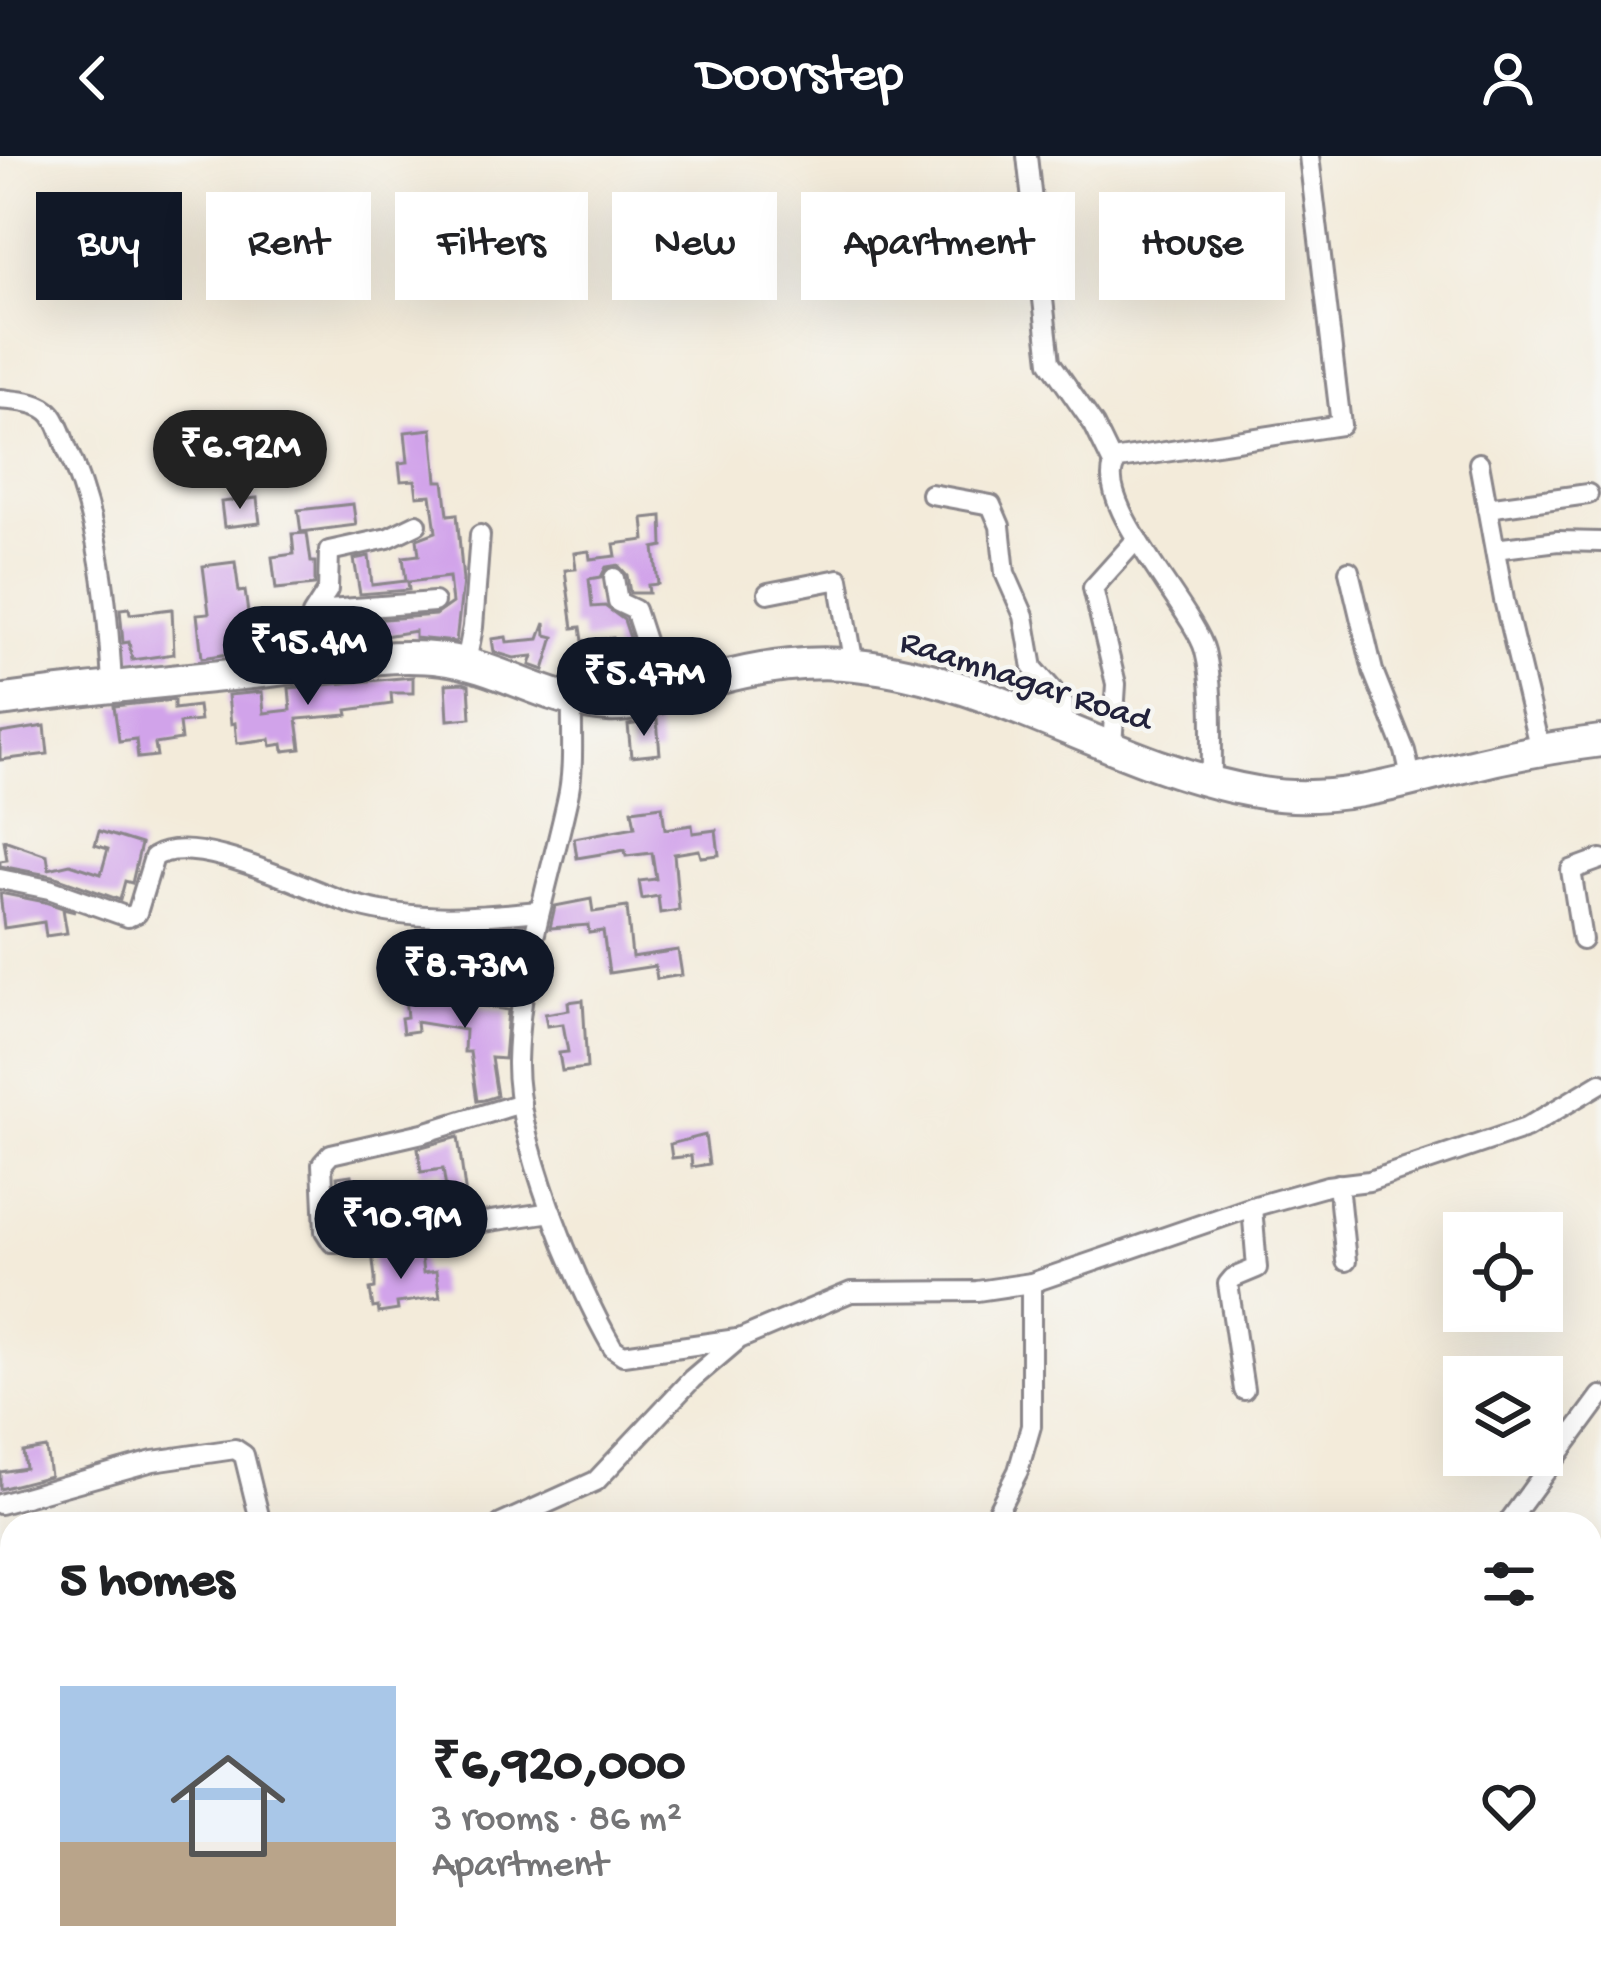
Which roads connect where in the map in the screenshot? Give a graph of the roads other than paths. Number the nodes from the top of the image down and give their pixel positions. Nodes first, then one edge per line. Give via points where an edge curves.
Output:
1 (1027, 156) edge
2 (1309, 156) edge
3 (0, 399) edge
4 (1479, 463) dead end
5 (1113, 464) junction
6 (931, 494) dead end
7 (1588, 494) dead end
8 (1487, 508) junction
9 (417, 524) dead end
10 (480, 535) dead end
11 (1137, 538) junction
12 (1601, 542) edge
13 (1495, 550) junction
14 (1349, 572) dead end
15 (614, 578) dead end
16 (768, 592) dead end
17 (434, 602) dead end
18 (315, 611) junction
19 (466, 663) junction
20 (854, 665) junction
21 (308, 667) junction
22 (112, 686) junction
23 (663, 696) junction
24 (572, 700) junction
25 (0, 701) edge
26 (1062, 729) junction
27 (1601, 741) edge
28 (1112, 747) junction
29 (1540, 750) junction
30 (1211, 780) junction
31 (1412, 782) junction
32 (1601, 859) edge
33 (0, 879) edge
34 (539, 911) junction
35 (1582, 940) dead end
36 (1601, 1083) edge
37 (521, 1103) junction
38 (1338, 1184) junction
39 (1252, 1207) junction
40 (552, 1211) junction
41 (1346, 1261) dead end
42 (1030, 1283) junction
43 (739, 1339) junction
44 (1244, 1390) dead end
45 (1601, 1396) edge
46 (0, 1504) edge
47 (258, 1512) edge
48 (528, 1512) edge
49 (997, 1512) edge
50 (1516, 1512) edge

1 - 5 street via 1050,362
2 - 5 street via 1341,425
3 - 22 street via 51,414 72,460 106,598
4 - 8 street
5 - 11 street via 1115,499
6 - 26 street via 991,505 1033,668 1063,702
7 - 8 street
8 - 13 street
9 - 18 street via 330,550 327,594
10 - 19 street
11 - 28 street via 1093,588 1116,684
11 - 30 street via 1205,650
12 - 13 street
13 - 29 street
14 - 31 street
15 - 23 street via 618,602 635,610
16 - 20 street via 839,579
17 - 18 street
18 - 21 street
19 - 21 highway, Raamnagar Road via 414,658
19 - 24 highway, Raamnagar Road
20 - 23 highway, Raamnagar Road via 761,669
20 - 26 highway, Raamnagar Road via 949,687
21 - 22 highway, Raamnagar Road
22 - 25 highway, Raamnagar Road
23 - 24 highway, Raamnagar Road via 609,706
24 - 34 street via 568,797
26 - 28 highway, Raamnagar Road
27 - 29 highway, Raamnagar Road
28 - 30 highway, Raamnagar Road
29 - 31 highway, Raamnagar Road
30 - 31 highway, Raamnagar Road via 1289,796
32 - 35 street via 1571,870
33 - 34 street via 128,917 137,913 154,857 202,853 361,907 450,917
34 - 37 street via 518,1048
36 - 38 street via 1526,1128
37 - 40 street
37 - 40 street via 331,1154 322,1164 325,1231 332,1242 347,1242
38 - 39 street
38 - 41 street
39 - 42 street
39 - 44 street via 1257,1268 1228,1284
40 - 43 street via 613,1348 623,1354
42 - 43 street via 977,1292 851,1292
42 - 49 street via 1031,1426
43 - 48 street via 596,1481
45 - 50 street
46 - 47 street via 153,1461 235,1449 244,1456

